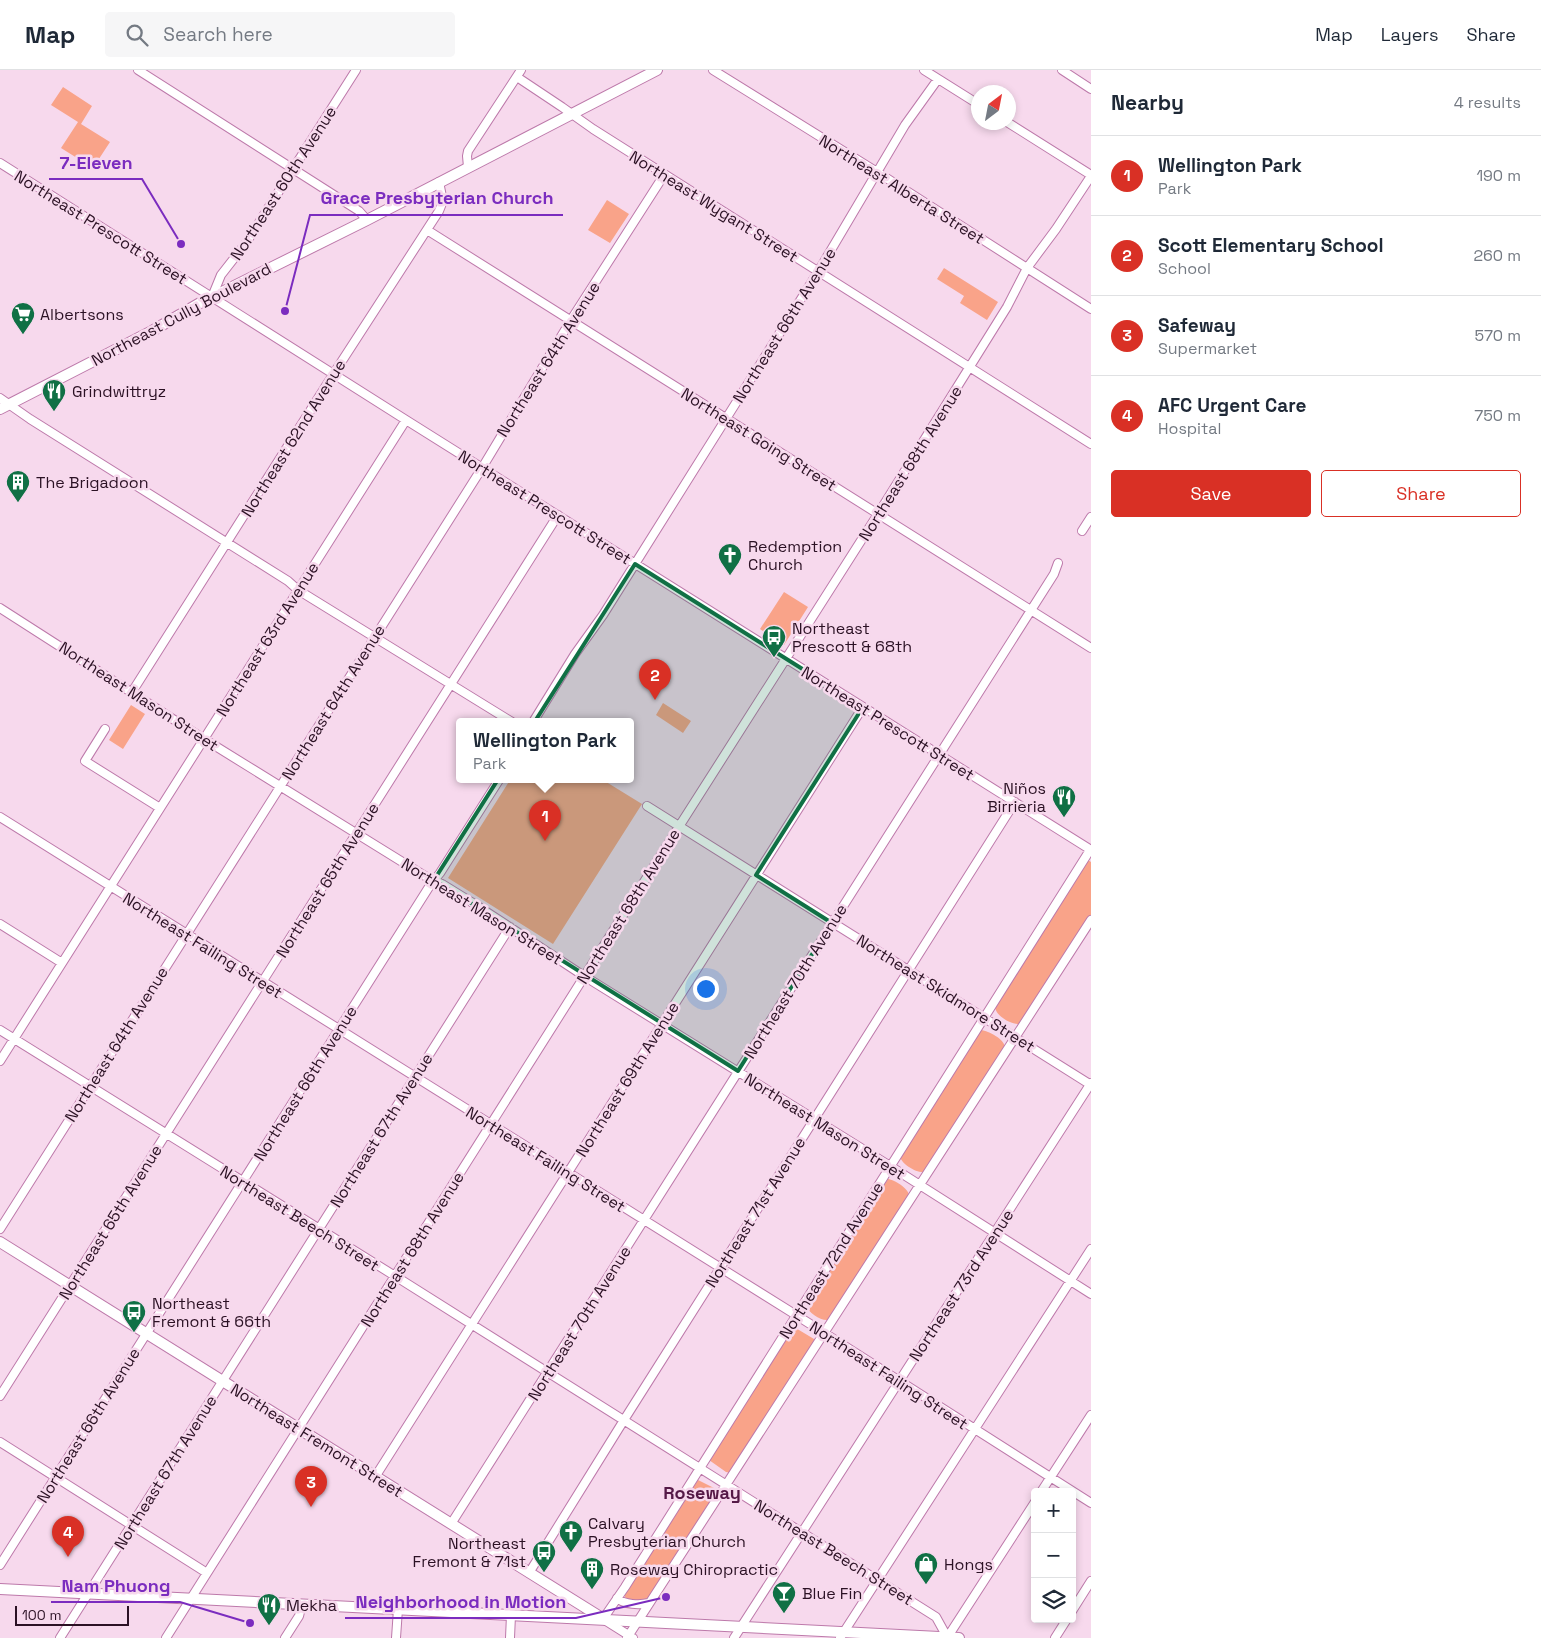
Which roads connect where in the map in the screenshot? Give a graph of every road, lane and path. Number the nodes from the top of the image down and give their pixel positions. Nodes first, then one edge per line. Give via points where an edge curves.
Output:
1 (138, 70) edge
2 (356, 70) edge
3 (657, 70) edge
4 (713, 70) edge
5 (924, 70) edge
6 (1062, 70) edge
7 (519, 74) edge
8 (938, 79) junction
9 (1091, 89) edge
10 (971, 100) edge
11 (572, 114) junction
12 (1016, 128) edge
13 (0, 163) edge
14 (468, 167) junction
15 (293, 168) junction
16 (877, 172) junction
17 (664, 175) junction
18 (1091, 175) edge
19 (439, 182) junction
20 (367, 220) junction
21 (427, 230) junction
22 (1026, 268) junction
23 (818, 272) junction
24 (212, 297) junction
25 (1091, 309) edge
26 (571, 320) junction
27 (970, 367) junction
28 (333, 374) junction
29 (0, 398) edge
30 (4, 407) edge
31 (726, 418) junction
32 (406, 420) junction
33 (1091, 444) edge
34 (482, 468) junction
35 (878, 514) junction
36 (558, 515) junction
37 (1091, 517) edge
38 (1082, 531) dead end
39 (226, 544) junction
40 (1058, 563) dead end
41 (635, 564) junction
42 (298, 590) junction
43 (0, 608) edge
44 (1031, 610) junction
45 (374, 637) junction
46 (1091, 648) edge
47 (786, 659) junction
48 (451, 684) junction
49 (132, 692) junction
50 (863, 706) junction
51 (506, 718) edge
52 (535, 718) edge
53 (105, 729) dead end
54 (204, 739) junction
55 (939, 754) junction
56 (497, 783) edge
57 (280, 786) junction
58 (1015, 802) junction
59 (647, 806) dead end
60 (160, 808) junction
61 (0, 817) edge
62 (680, 825) junction
63 (357, 833) junction
64 (1091, 850) edge
65 (756, 875) junction
66 (434, 880) junction
67 (110, 887) junction
68 (1091, 920) edge
69 (832, 923) junction
70 (0, 924) edge
71 (510, 926) junction
72 (186, 934) junction
73 (62, 963) junction
74 (908, 970) junction
75 (584, 976) junction
76 (262, 982) junction
77 (984, 1017) junction
78 (662, 1024) junction
79 (0, 1030) edge
80 (338, 1030) junction
81 (1015, 1036) junction
82 (14, 1039) junction
83 (0, 1061) edge
84 (738, 1072) junction
85 (415, 1077) junction
86 (1091, 1084) edge
87 (90, 1086) junction
88 (814, 1119) junction
89 (491, 1124) junction
90 (166, 1134) junction
91 (890, 1166) junction
92 (568, 1172) junction
93 (242, 1182) junction
94 (919, 1185) junction
95 (643, 1220) junction
96 (0, 1228) edge
97 (318, 1229) junction
98 (994, 1232) junction
99 (0, 1242) edge
100 (1091, 1249) edge
101 (720, 1268) junction
102 (394, 1276) junction
103 (1070, 1281) junction
104 (70, 1285) junction
105 (1091, 1294) edge
106 (796, 1315) junction
107 (471, 1324) junction
108 (147, 1333) junction
109 (824, 1333) junction
110 (548, 1372) junction
111 (222, 1381) junction
112 (899, 1381) junction
113 (0, 1396) edge
114 (1091, 1415) edge
115 (624, 1420) junction
116 (299, 1429) junction
117 (975, 1429) junction
118 (0, 1442) edge
119 (700, 1467) junction
120 (56, 1477) junction
121 (375, 1477) junction
122 (1050, 1478) junction
123 (726, 1484) junction
124 (1044, 1488) edge
125 (1091, 1503) edge
126 (1031, 1508) edge
127 (451, 1524) junction
128 (132, 1525) junction
129 (802, 1532) junction
130 (0, 1564) edge
131 (207, 1573) junction
132 (529, 1573) junction
133 (877, 1580) junction
134 (1091, 1581) edge
135 (0, 1589) edge
136 (88, 1593) junction
137 (617, 1598) junction
138 (191, 1599) junction
139 (650, 1603) junction
140 (302, 1604) junction
141 (1076, 1605) edge
142 (398, 1609) junction
143 (511, 1615) junction
144 (602, 1619) junction
145 (637, 1621) junction
146 (1064, 1623) edge
147 (740, 1627) junction
148 (842, 1635) edge
149 (630, 1637) edge
150 (60, 1638) edge
151 (166, 1638) edge
152 (285, 1638) edge
153 (396, 1638) edge
154 (510, 1638) edge
155 (734, 1638) edge
156 (947, 1638) edge
157 (958, 1638) edge
158 (1055, 1638) edge

1 - 15 street
2 - 15 street, Northeast 60th Avenue
3 - 11 main road, Northeast Cully Boulevard
4 - 16 street, Northeast Alberta Street
5 - 8 street
6 - 9 street
7 - 11 street, Northeast Wygant Street
7 - 14 street via 468,151
8 - 10 street
8 - 16 street, Northeast 66th Avenue
11 - 14 main road, Northeast Cully Boulevard
11 - 17 street, Northeast Wygant Street
12 - 18 street
13 - 24 street, Northeast Prescott Street
14 - 19 main road, Northeast Cully Boulevard
15 - 20 street via 359,211
15 - 24 street, Northeast 60th Avenue via 246,243 221,275
16 - 22 street, Northeast Alberta Street
16 - 23 street, Northeast 66th Avenue
17 - 23 street, Northeast Wygant Street
17 - 26 street, Northeast 64th Avenue
18 - 22 street, Northeast 68th Avenue
19 - 20 main road, Northeast Cully Boulevard
19 - 21 street, Northeast 62nd Avenue via 442,205
20 - 24 main road, Northeast Cully Boulevard
21 - 26 street, Northeast Going Street
21 - 28 street, Northeast 62nd Avenue
22 - 25 street, Northeast Alberta Street
22 - 27 street, Northeast 68th Avenue via 1007,307
23 - 27 street, Northeast Wygant Street
23 - 31 street, Northeast 66th Avenue
24 - 28 street, Northeast Prescott Street
24 - 30 main road, Northeast Cully Boulevard
26 - 31 street, Northeast Going Street
26 - 34 street, Northeast 64th Avenue
27 - 33 street, Northeast Wygant Street
27 - 35 street, Northeast 68th Avenue
28 - 32 street, Northeast Prescott Street
28 - 39 street, Northeast 62nd Avenue
29 - 30 street
30 - 39 street via 30,419
31 - 35 street, Northeast Going Street
31 - 41 street, Northeast 66th Avenue
32 - 34 street, Northeast Prescott Street
32 - 42 street, Northeast 63rd Avenue
34 - 36 street, Northeast Prescott Street
34 - 45 street, Northeast 64th Avenue
35 - 44 street, Northeast Going Street
35 - 47 street, Northeast 68th Avenue
36 - 41 street, Northeast Prescott Street
36 - 48 street, Northeast 65th Avenue
37 - 38 street
39 - 42 street
39 - 49 street, Northeast 62nd Avenue
40 - 44 street, Northeast 70th Avenue
41 - 47 street, Northeast Prescott Street
41 - 52 street, Northeast 66th Avenue
42 - 45 street
42 - 54 street, Northeast 63rd Avenue
43 - 49 street, Northeast Mason Street
44 - 46 street, Northeast Going Street
44 - 55 street, Northeast 70th Avenue
45 - 48 street
45 - 57 street, Northeast 64th Avenue
47 - 50 street, Northeast Prescott Street
47 - 62 street, Northeast 68th Avenue
48 - 51 street
48 - 63 street, Northeast 65th Avenue
49 - 54 street, Northeast Mason Street
50 - 55 street, Northeast Prescott Street
50 - 65 street, Northeast 69th Avenue
53 - 60 street via 85,761
54 - 57 street, Northeast Mason Street
54 - 60 street, Northeast 63rd Avenue
55 - 58 street, Northeast Prescott Street
55 - 69 street, Northeast 70th Avenue
56 - 66 street, Northeast 66th Avenue
57 - 63 street, Northeast Mason Street
57 - 72 street, Northeast 64th Avenue
58 - 64 street, Northeast Prescott Street
58 - 74 street, Northeast 71st Avenue
59 - 62 street, Northeast Skidmore Street
60 - 67 street, Northeast 63rd Avenue
61 - 67 street, Northeast Failing Street
62 - 65 street, Northeast Skidmore Street
62 - 75 street, Northeast 68th Avenue
63 - 66 street, Northeast Mason Street
63 - 76 street, Northeast 65th Avenue
64 - 77 street, Northeast 72nd Avenue
65 - 69 street, Northeast Skidmore Street
65 - 78 street, Northeast 69th Avenue
66 - 71 street, Northeast Mason Street
66 - 80 street, Northeast 66th Avenue
67 - 72 street, Northeast Failing Street
67 - 73 street, Northeast 63rd Avenue
68 - 81 street, Northeast 72nd Avenue
69 - 74 street, Northeast Skidmore Street
69 - 84 street, Northeast 70th Avenue
70 - 73 street
71 - 75 street, Northeast Mason Street
71 - 85 street, Northeast 67th Avenue
72 - 76 street, Northeast Failing Street
72 - 87 street, Northeast 64th Avenue
73 - 82 street, Northeast 63rd Avenue
74 - 77 street, Northeast Skidmore Street
74 - 88 street, Northeast 71st Avenue
75 - 78 street, Northeast Mason Street
75 - 89 street, Northeast 68th Avenue
76 - 80 street, Northeast Failing Street
76 - 90 street, Northeast 65th Avenue
77 - 81 street, Northeast Skidmore Street
77 - 91 street, Northeast 72nd Avenue
78 - 84 street, Northeast Mason Street
78 - 92 street, Northeast 69th Avenue
79 - 82 street, Northeast Beech Street
80 - 85 street, Northeast Failing Street
80 - 93 street, Northeast 66th Avenue
81 - 86 street, Northeast Skidmore Street
81 - 94 street, Northeast 72nd Avenue
82 - 83 street, Northeast 63rd Avenue
82 - 87 street, Northeast Beech Street
84 - 88 street, Northeast Mason Street
84 - 95 street, Northeast 70th Avenue
85 - 89 street, Northeast Failing Street
85 - 97 street, Northeast 67th Avenue
86 - 98 street, Northeast 73rd Avenue
87 - 90 street, Northeast Beech Street
87 - 96 street, Northeast 64th Avenue
88 - 91 street, Northeast Mason Street
88 - 101 street, Northeast 71st Avenue
89 - 92 street, Northeast Failing Street
89 - 102 street, Northeast 68th Avenue
90 - 93 street, Northeast Beech Street
90 - 104 street, Northeast 65th Avenue
91 - 94 street, Northeast Mason Street
91 - 106 street, Northeast 72nd Avenue
92 - 95 street, Northeast Failing Street
92 - 107 street, Northeast 69th Avenue
93 - 97 street, Northeast Beech Street
93 - 108 street, Northeast 66th Avenue
94 - 98 street, Northeast Mason Street
94 - 109 street, Northeast 72nd Avenue
95 - 101 street, Northeast Failing Street
95 - 110 street, Northeast 70th Avenue
97 - 102 street, Northeast Beech Street
97 - 111 street, Northeast 67th Avenue
98 - 103 street, Northeast Mason Street
98 - 112 street, Northeast 73rd Avenue
99 - 104 main road, Northeast Fremont Street
100 - 103 street
101 - 106 street, Northeast Failing Street
101 - 115 street, Northeast 71st Avenue
102 - 107 street, Northeast Beech Street
102 - 116 street, Northeast 68th Avenue
103 - 105 street, Northeast Mason Street
103 - 117 street
104 - 108 main road, Northeast Fremont Street
104 - 113 street, Northeast 65th Avenue
106 - 109 street, Northeast Failing Street
106 - 119 street, Northeast 72nd Avenue
107 - 110 street, Northeast Beech Street
107 - 121 street, Northeast 69th Avenue
108 - 111 main road, Northeast Fremont Street
108 - 120 street, Northeast 66th Avenue
109 - 112 street, Northeast Failing Street
109 - 123 street, Northeast 72nd Avenue
110 - 115 street, Northeast Beech Street
110 - 127 street, Northeast 70th Avenue
111 - 116 main road, Northeast Fremont Street
111 - 128 street, Northeast 67th Avenue
112 - 117 street, Northeast Failing Street
112 - 129 street, Northeast 73rd Avenue
114 - 122 street
115 - 119 street, Northeast Beech Street
115 - 132 street, Northeast 71st Avenue
116 - 121 main road, Northeast Fremont Street
116 - 131 street, Northeast 68th Avenue
117 - 122 street, Northeast Failing Street
117 - 133 street
118 - 120 street
119 - 123 street, Northeast Beech Street
119 - 137 street, Northeast 72nd Avenue
120 - 128 street
120 - 130 street, Northeast 66th Avenue
121 - 127 main road, Northeast Fremont Street
122 - 124 street
122 - 125 street, Northeast Failing Street
123 - 129 street, Northeast Beech Street
123 - 139 street, Northeast 72nd Avenue
126 - 156 street
127 - 132 main road, Northeast Fremont Street
128 - 131 street
128 - 136 street, Northeast 67th Avenue
129 - 133 street, Northeast Beech Street
129 - 147 street, Northeast 73rd Avenue
131 - 138 street, Northeast 68th Avenue
132 - 144 main road, Northeast Fremont Street
133 - 148 street
133 - 156 street, Northeast Beech Street via 936,1617
134 - 141 street
135 - 136 main road
136 - 138 main road
136 - 150 street, Northeast 67th Avenue
137 - 139 street
137 - 144 street, Northeast 72nd Avenue
138 - 140 main road
138 - 151 street, Northeast 68th Avenue
139 - 145 street, Northeast 72nd Avenue
140 - 142 main road
140 - 152 street via 299,1616
142 - 143 main road
142 - 153 street
143 - 144 main road
143 - 154 street
144 - 145 main road
144 - 149 street, Northeast Fremont Street
145 - 147 main road
145 - 149 street, Northeast 72nd Avenue
146 - 158 street
147 - 148 main road
147 - 155 street, Northeast 73rd Avenue
148 - 156 main road
156 - 157 main road

